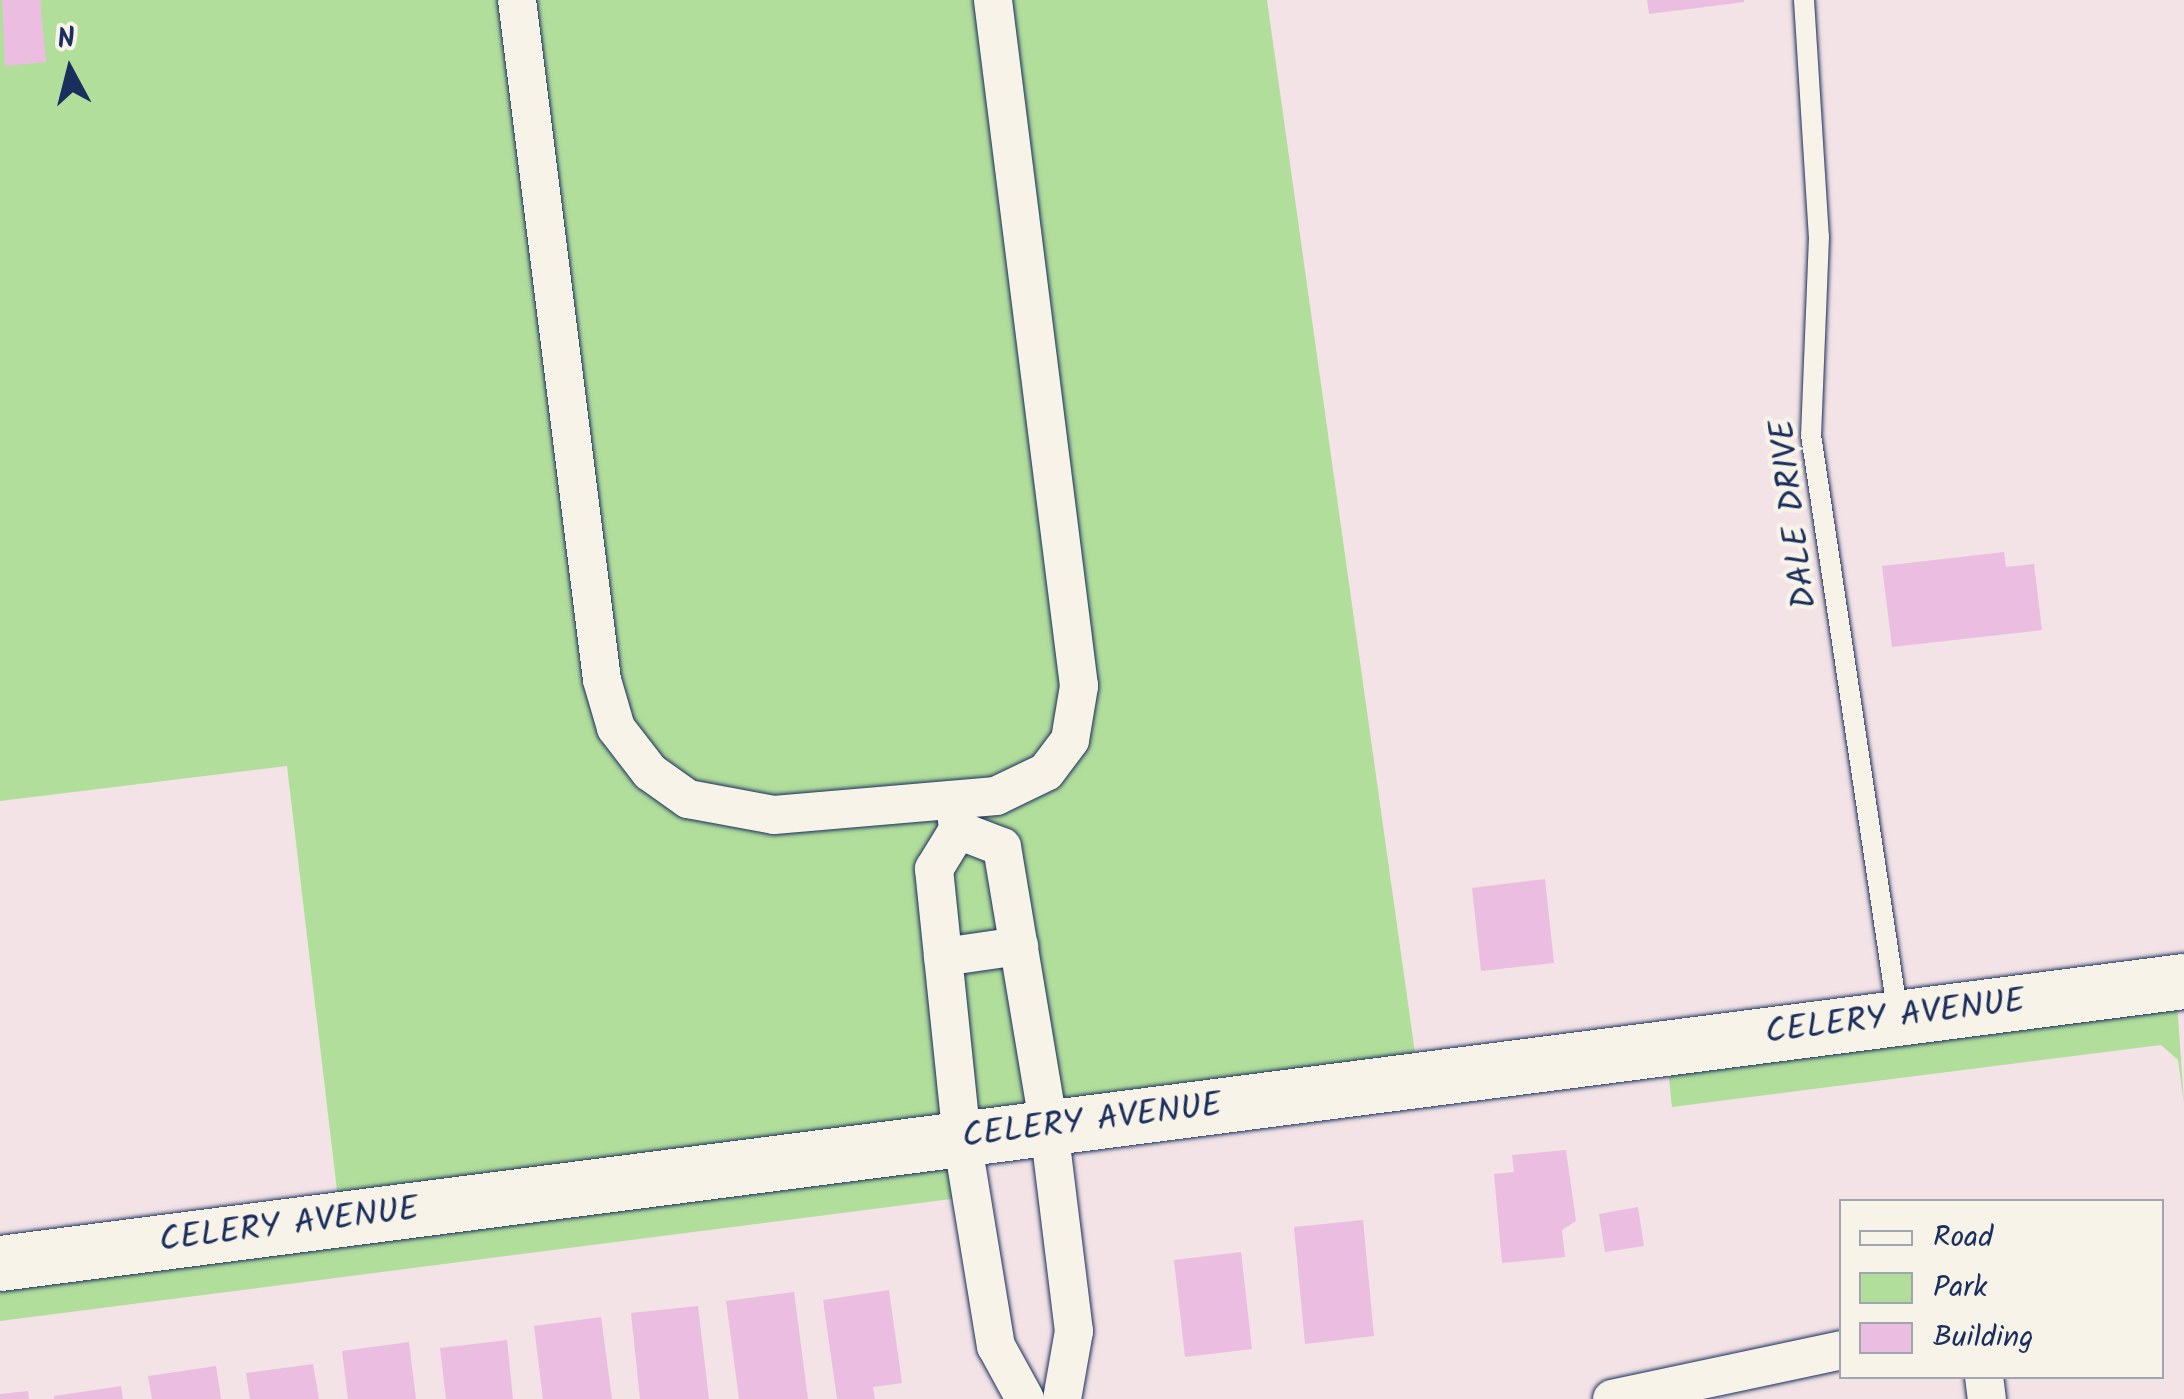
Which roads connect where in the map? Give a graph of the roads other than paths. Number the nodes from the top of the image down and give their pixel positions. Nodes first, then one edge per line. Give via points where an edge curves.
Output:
1 (517, 0) edge
2 (993, 0) edge
3 (1804, 0) edge
4 (956, 817) junction
5 (1019, 946) junction
6 (944, 956) junction
7 (2184, 981) edge
8 (1898, 1018) junction
9 (1049, 1128) junction
10 (962, 1139) junction
11 (0, 1263) edge
12 (1839, 1351) edge
13 (1025, 1399) edge
14 (1062, 1399) edge
15 (1612, 1399) edge

1 - 4 street via 602,680 616,728 650,772 688,799 774,816
2 - 4 street via 1079,686 1070,740 1046,772
3 - 8 lane, DALE DRIVE via 1819,237 1811,435
4 - 5 street via 1002,846
4 - 6 street via 934,869
5 - 6 street
5 - 9 street
6 - 10 street
7 - 8 main road, CELERY AVENUE
8 - 9 main road, CELERY AVENUE
9 - 10 main road, CELERY AVENUE
9 - 14 street via 1074,1331
10 - 11 main road, CELERY AVENUE
10 - 13 street via 996,1346
12 - 15 street

